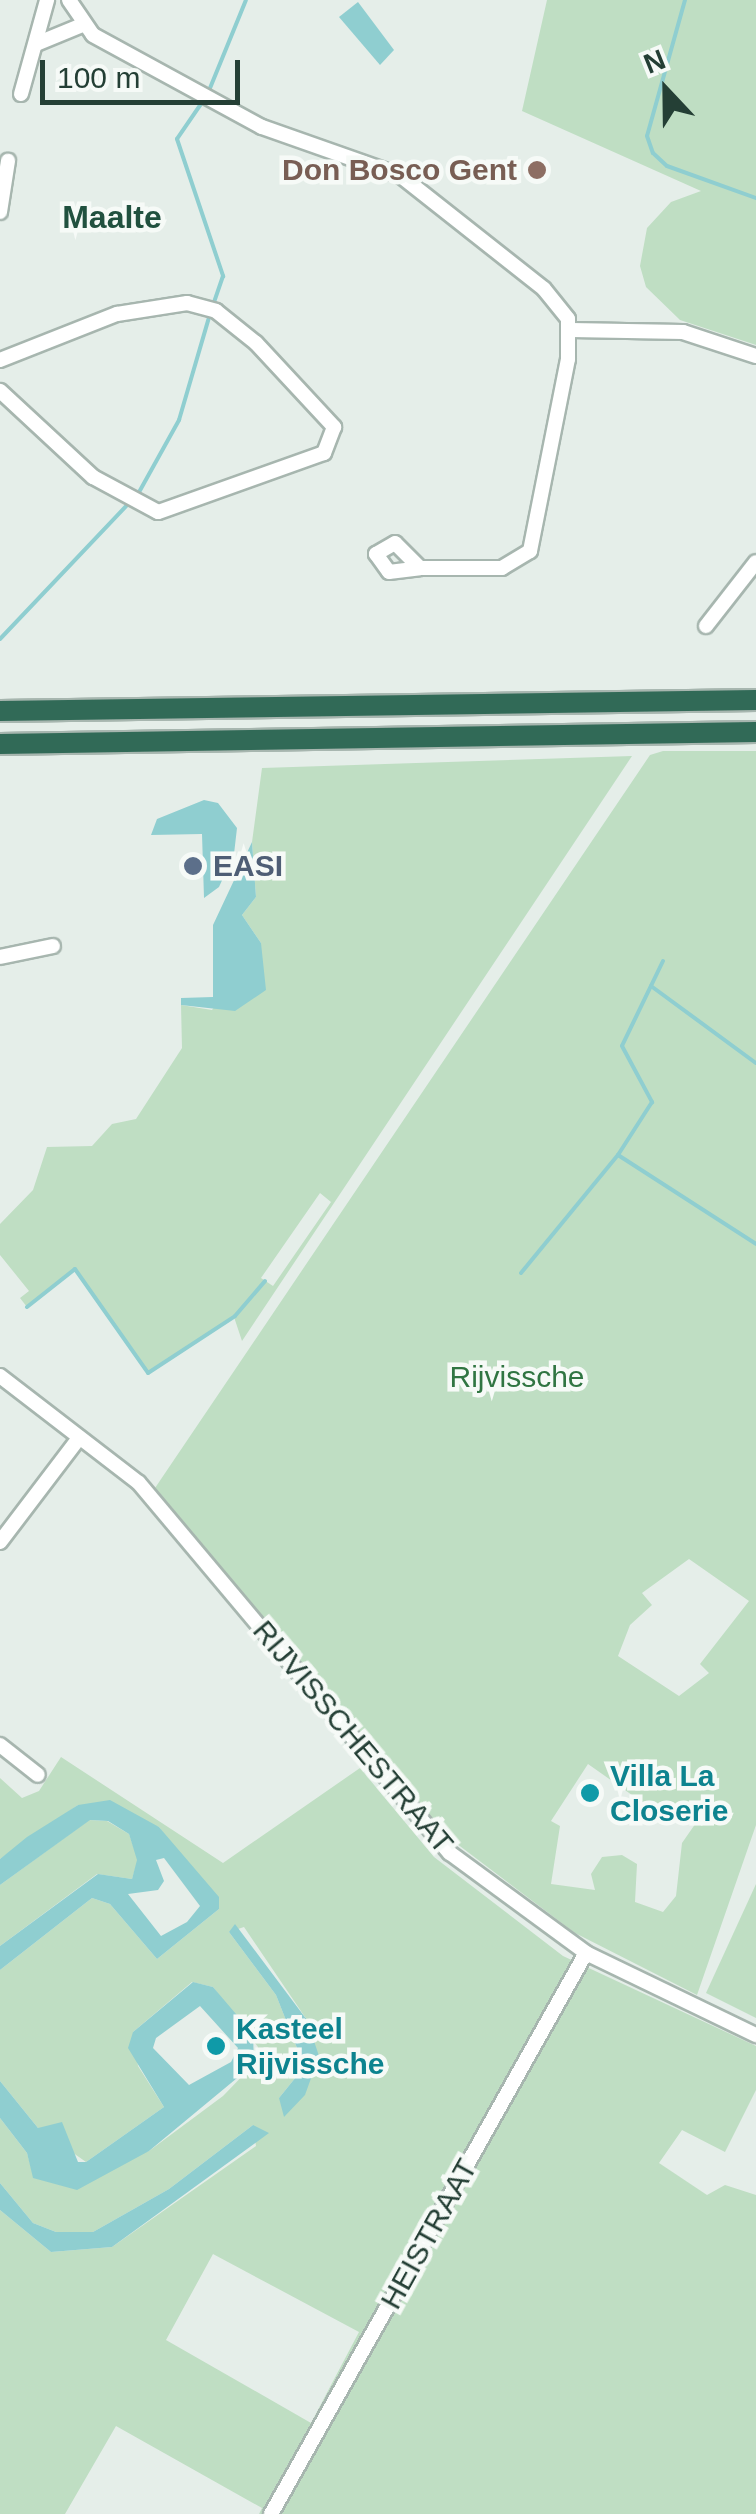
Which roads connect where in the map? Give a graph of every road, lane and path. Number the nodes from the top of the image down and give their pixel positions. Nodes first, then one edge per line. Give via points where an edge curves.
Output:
1 (47, 0) edge
2 (69, 0) edge
3 (82, 25) junction
4 (36, 44) junction
5 (21, 94) dead end
6 (8, 161) dead end
7 (0, 212) edge
8 (571, 330) junction
9 (756, 356) edge
10 (0, 363) edge
11 (0, 374) edge
12 (0, 391) edge
13 (756, 562) edge
14 (420, 568) dead end
15 (706, 626) dead end
16 (756, 700) edge
17 (0, 710) edge
18 (756, 732) edge
19 (0, 744) edge
20 (53, 946) dead end
21 (0, 957) edge
22 (0, 1376) edge
23 (79, 1438) junction
24 (0, 1542) edge
25 (0, 1745) edge
26 (38, 1775) dead end
27 (586, 1953) junction
28 (756, 2035) edge
29 (271, 2514) edge

1 - 4 street
2 - 3 street
3 - 4 street
3 - 8 street via 262,128 401,176 544,289
4 - 5 street
6 - 7 street
8 - 9 street via 683,332
8 - 14 street via 530,552 502,568
10 - 11 street
10 - 12 street via 134,309 210,309 256,343 334,427 324,453 158,512 92,477
13 - 15 street
16 - 17 highway
18 - 19 highway
20 - 21 street
22 - 23 street, RIJVISSCHESTRAAT
23 - 24 street
23 - 27 street, RIJVISSCHESTRAAT via 139,1483 450,1853
25 - 26 street
27 - 28 street, RIJVISSCHESTRAAT
27 - 29 street, HEISTRAAT

